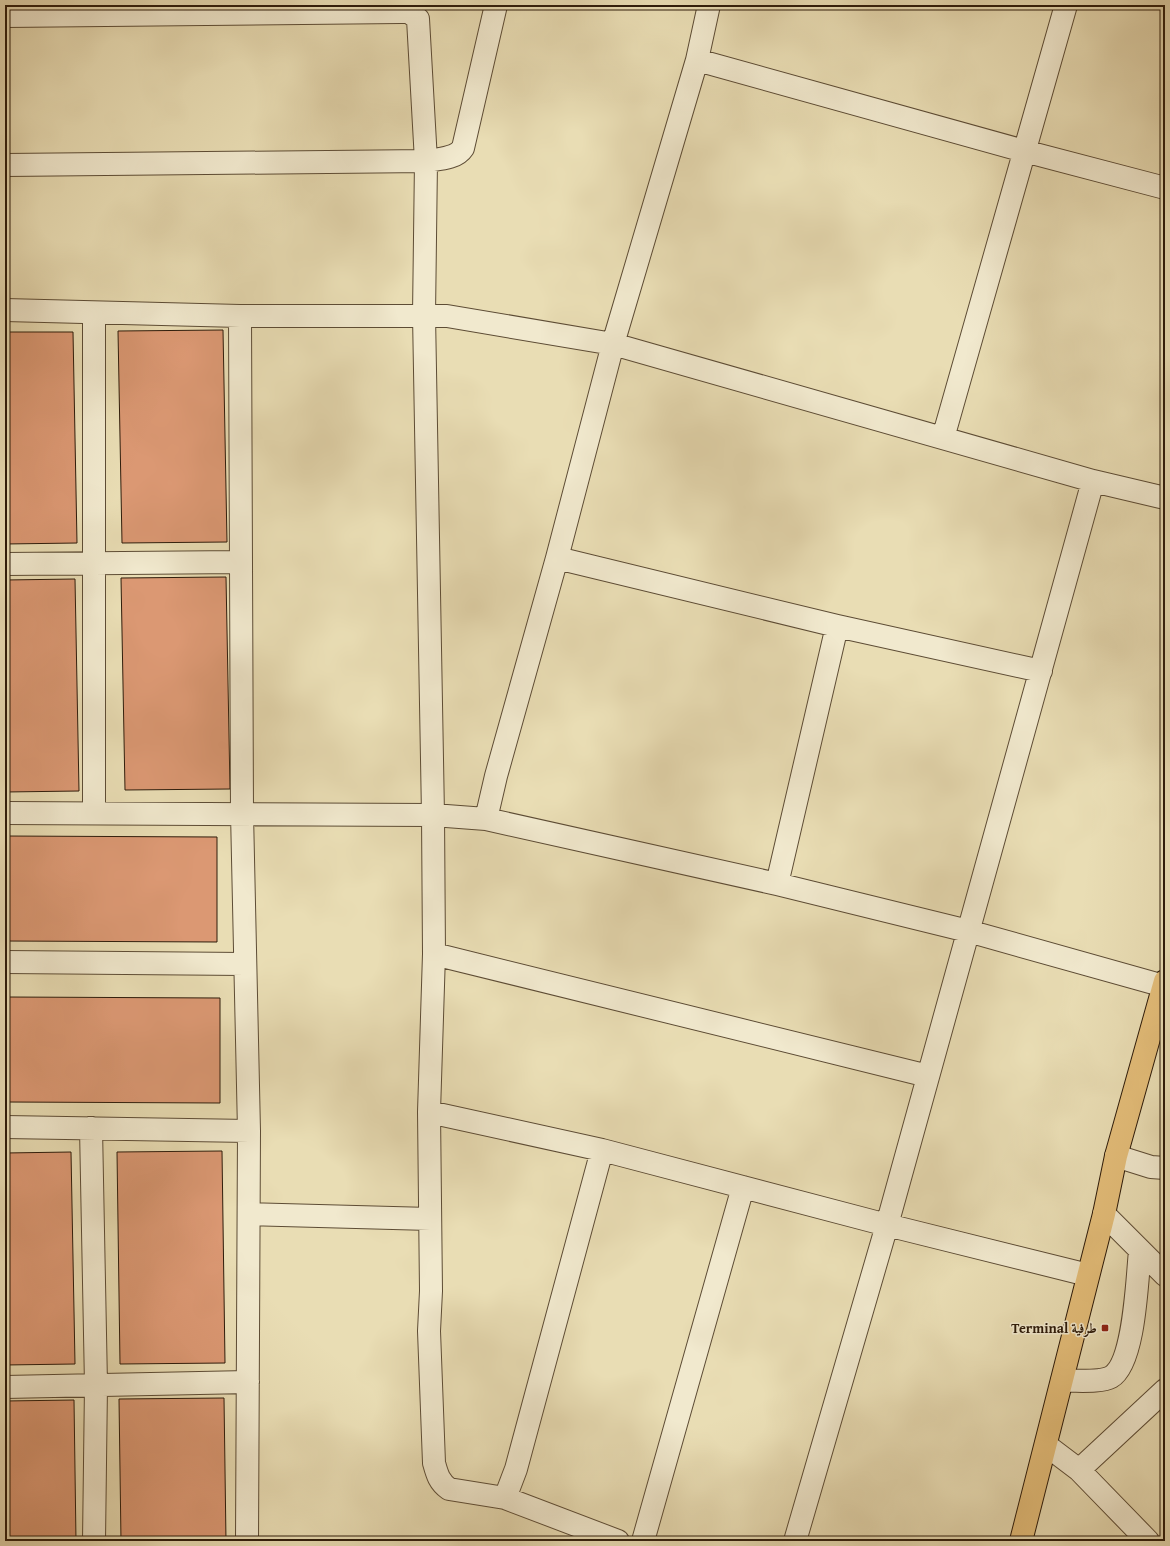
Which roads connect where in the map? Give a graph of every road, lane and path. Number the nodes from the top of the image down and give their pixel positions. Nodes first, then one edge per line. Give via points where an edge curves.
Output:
1 (496, 5) edge
2 (709, 5) edge
3 (1066, 5) edge
4 (5, 16) edge
5 (697, 60) junction
6 (1024, 151) junction
7 (426, 161) junction
8 (5, 165) edge
9 (1165, 188) edge
10 (5, 310) edge
11 (94, 313) junction
12 (424, 315) junction
13 (240, 316) junction
14 (613, 344) junction
15 (943, 438) junction
16 (1094, 481) junction
17 (1165, 498) edge
18 (557, 558) junction
19 (241, 562) junction
20 (5, 564) edge
21 (94, 564) junction
22 (837, 626) junction
23 (1041, 671) junction
24 (5, 813) edge
25 (94, 813) junction
26 (242, 814) junction
27 (433, 815) junction
28 (486, 819) junction
29 (777, 884) junction
30 (968, 931) junction
31 (434, 954) junction
32 (5, 962) edge
33 (245, 964) junction
34 (1164, 983) edge
35 (928, 1076) junction
36 (429, 1112) junction
37 (5, 1127) edge
38 (91, 1128) junction
39 (248, 1131) junction
40 (602, 1150) junction
41 (1116, 1156) junction
42 (1165, 1168) edge
43 (743, 1187) junction
44 (248, 1214) junction
45 (1104, 1214) junction
46 (430, 1219) junction
47 (887, 1225) junction
48 (1140, 1251) junction
49 (1165, 1275) edge
50 (1088, 1276) junction
51 (1062, 1380) junction
52 (248, 1382) junction
53 (96, 1385) junction
54 (5, 1387) edge
55 (1165, 1390) edge
56 (1046, 1445) junction
57 (1079, 1470) junction
58 (505, 1498) junction
59 (94, 1541) edge
60 (247, 1541) edge
61 (618, 1541) edge
62 (643, 1541) edge
63 (795, 1541) edge
64 (1021, 1541) edge
65 (1148, 1541) edge

1 - 7 street via 463,148 456,155
2 - 5 street
3 - 6 street
4 - 7 street via 409,12 418,19
5 - 6 street
5 - 14 street
6 - 9 street
6 - 15 street
7 - 8 street
7 - 12 street
10 - 11 street
11 - 13 street
11 - 21 street
12 - 13 street
12 - 14 street via 447,316
12 - 27 street
13 - 19 street
14 - 15 street
14 - 18 street
15 - 16 street
16 - 17 street
16 - 23 street
18 - 22 street
18 - 28 street
19 - 21 street
19 - 26 street
20 - 21 street
21 - 25 street
22 - 23 street
22 - 29 street
23 - 30 street
24 - 25 street
25 - 26 street
26 - 27 street
26 - 33 street
27 - 28 street
27 - 31 street
28 - 29 street
29 - 30 street
30 - 34 street
30 - 35 street
31 - 35 street
31 - 36 street
32 - 33 street
33 - 39 street
34 - 41 main road
35 - 47 street
36 - 40 street
36 - 46 street
37 - 38 street
38 - 39 street
38 - 53 street
39 - 44 street
40 - 43 street
40 - 58 street via 516,1469
41 - 42 street via 1151,1167
41 - 45 main road
43 - 47 street
43 - 62 street
44 - 46 street
44 - 52 street
45 - 48 street
45 - 50 main road
46 - 58 street via 429,1339 434,1463 438,1478 449,1488
47 - 50 street
47 - 63 street
48 - 49 street
48 - 51 street via 1133,1327 1116,1373 1102,1380
50 - 51 main road
51 - 56 main road
52 - 53 street
52 - 60 street
53 - 54 street
53 - 59 street
55 - 57 street
56 - 57 street
56 - 64 main road
57 - 65 street
58 - 61 street

